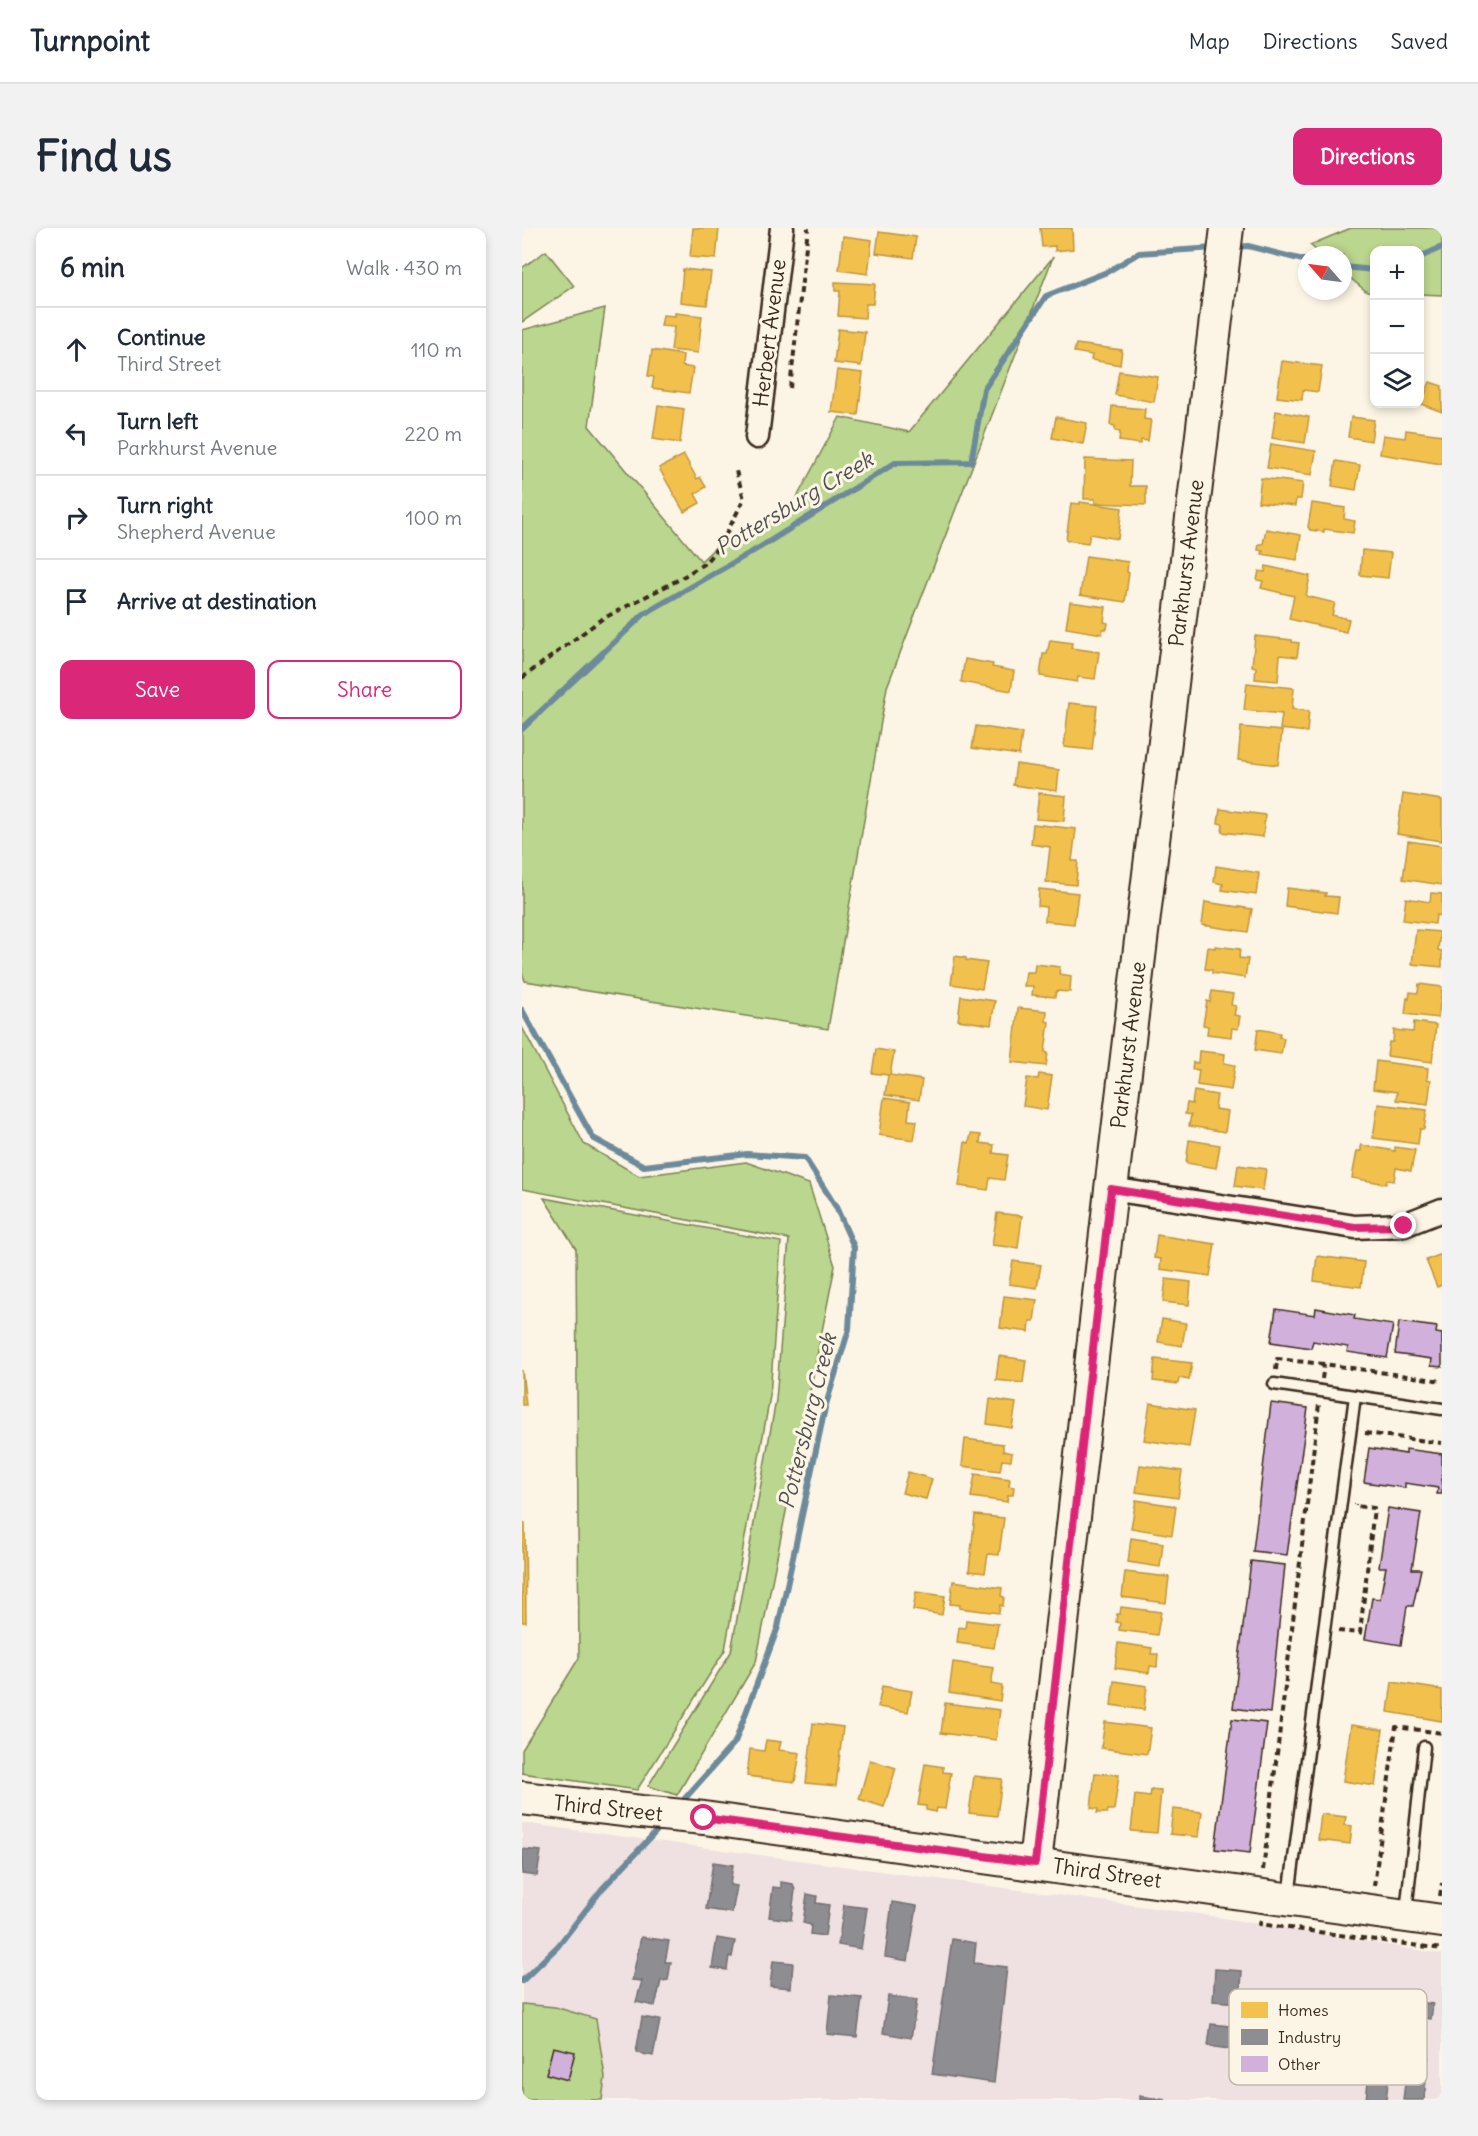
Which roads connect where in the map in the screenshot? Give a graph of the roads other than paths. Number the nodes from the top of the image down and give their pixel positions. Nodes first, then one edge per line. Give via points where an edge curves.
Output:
1 (782, 228) edge
2 (1227, 228) edge
3 (757, 437) dead end
4 (1111, 1189) junction
5 (1442, 1210) edge
6 (1274, 1384) dead end
7 (1355, 1396) junction
8 (1442, 1409) edge
9 (1424, 1747) dead end
10 (522, 1798) edge
11 (1035, 1863) junction
12 (1289, 1899) junction
13 (1441, 1908) edge
14 (1405, 1916) junction

1 - 3 street, Herbert Avenue
2 - 4 street, Parkhurst Avenue
4 - 5 street via 1355,1227 1404,1226
4 - 11 street, Parkhurst Avenue
6 - 7 lane
7 - 8 lane
7 - 12 lane
9 - 14 lane
10 - 11 street, Third Street via 704,1818
11 - 12 street, Third Street
12 - 14 street, Third Street
13 - 14 street, Third Street

